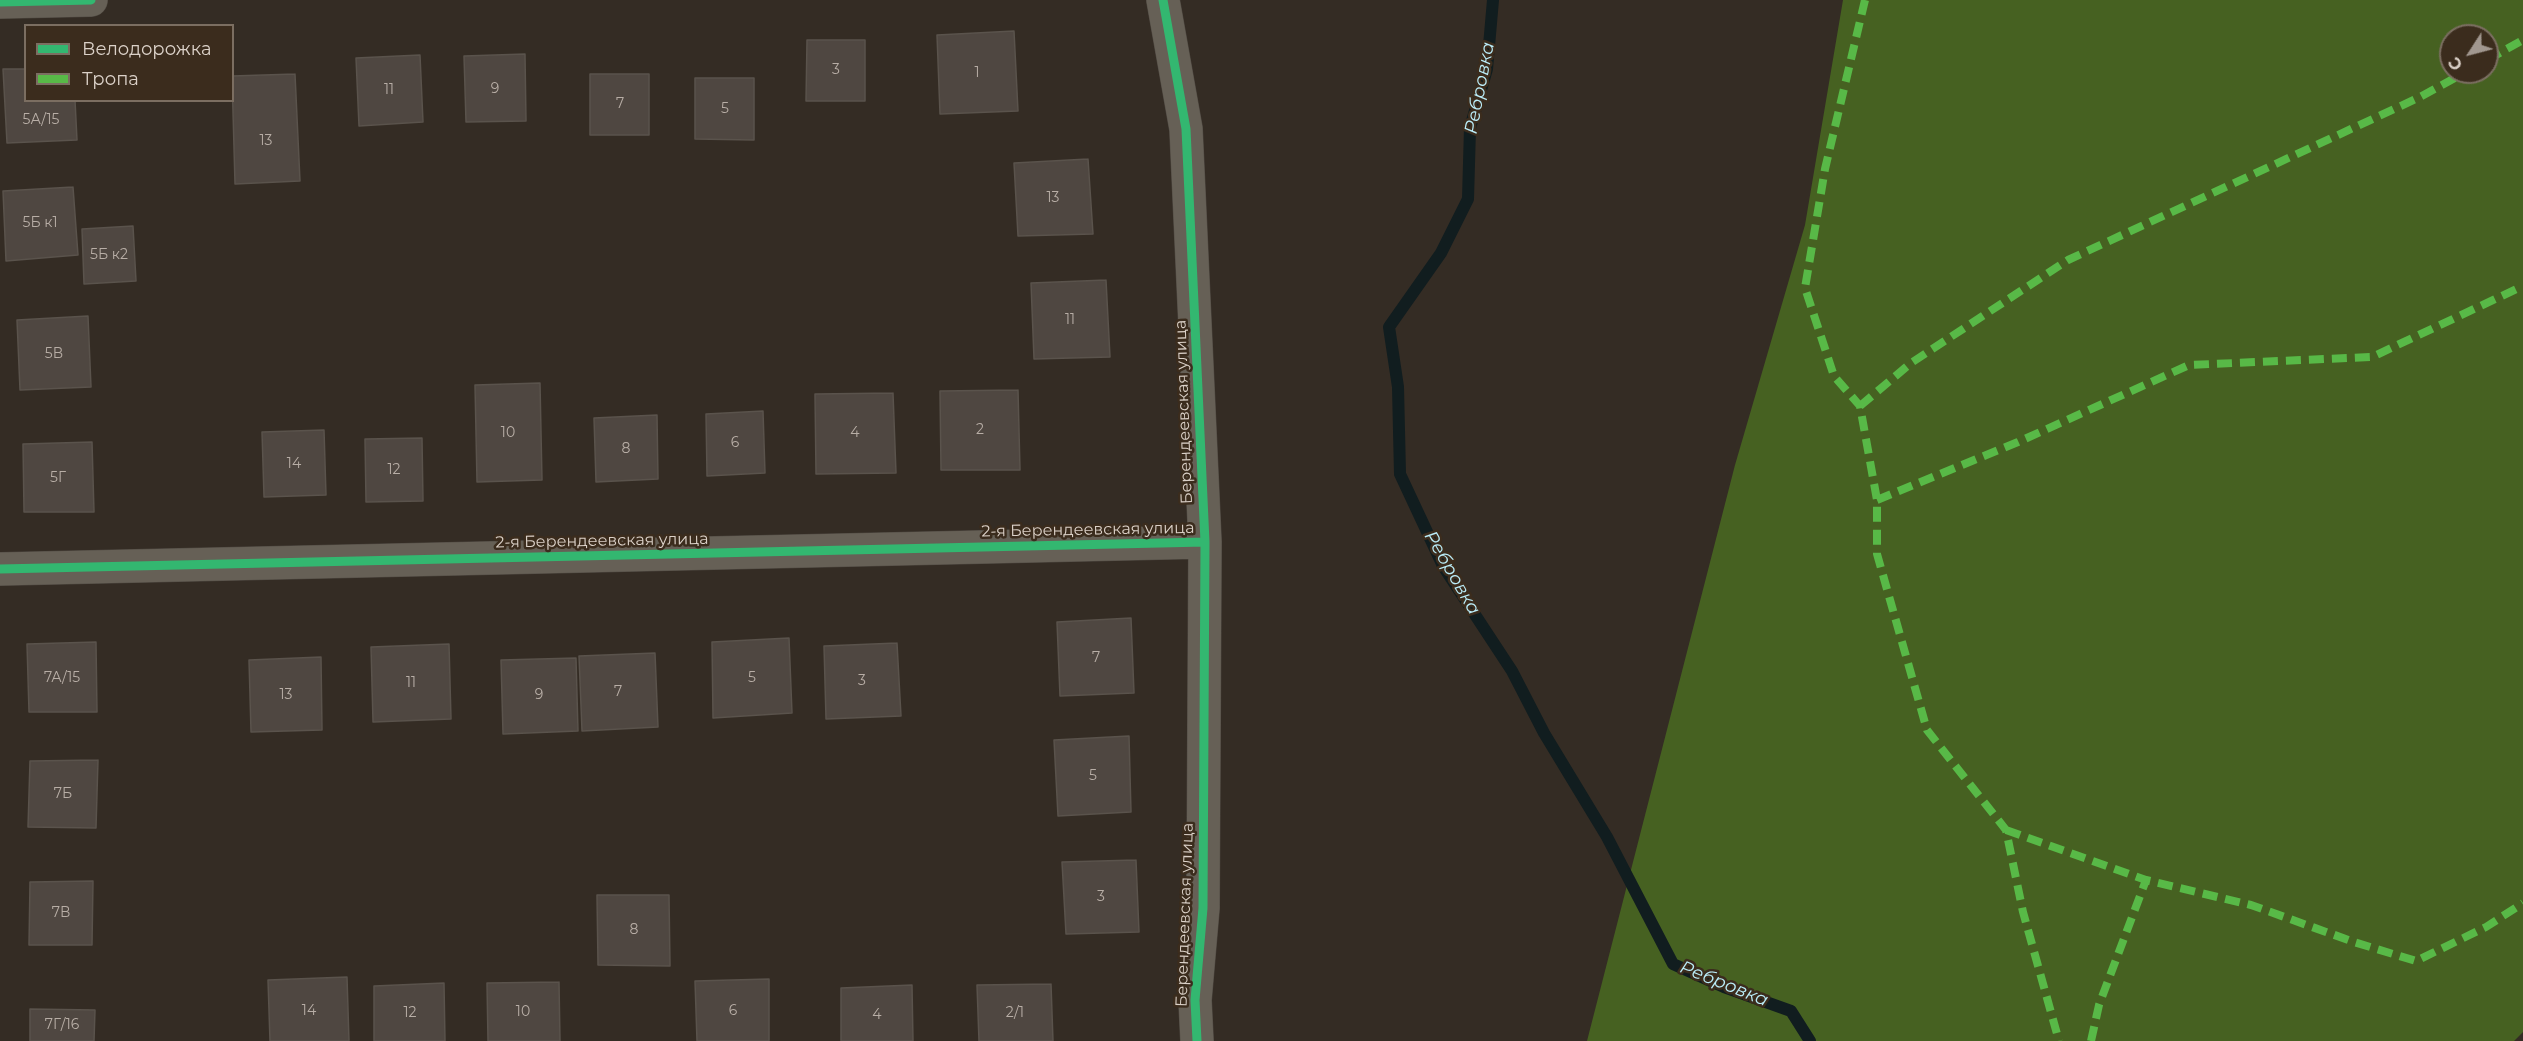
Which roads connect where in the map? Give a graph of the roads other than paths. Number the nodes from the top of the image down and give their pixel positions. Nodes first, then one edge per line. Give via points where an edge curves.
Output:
1 (91, 0) edge
2 (1162, 0) edge
3 (0, 2) edge
4 (1205, 542) junction
5 (0, 569) edge
6 (1197, 1041) edge

1 - 3 street
2 - 4 street, Берендеевская улица via 1186,129
4 - 5 street, 2-я Берендеевская улица
4 - 6 street, Берендеевская улица via 1203,908 1195,1000

